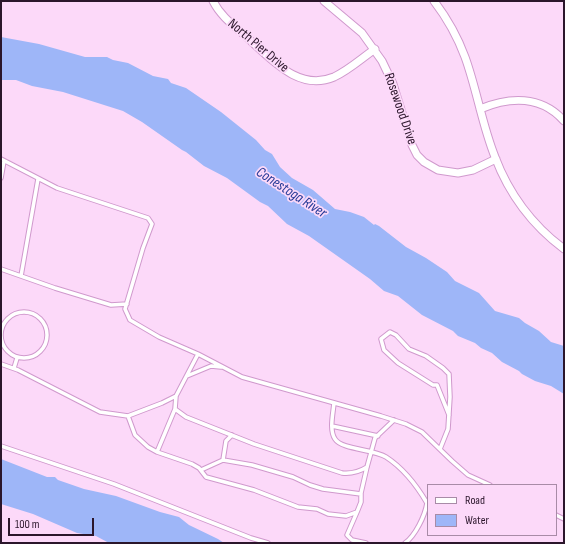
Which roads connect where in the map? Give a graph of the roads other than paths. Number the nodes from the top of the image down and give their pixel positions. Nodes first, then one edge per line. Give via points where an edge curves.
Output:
1 (213, 1) edge
2 (324, 1) edge
3 (434, 1) edge
4 (374, 49) junction
5 (480, 109) junction
6 (564, 121) edge
7 (496, 159) junction
8 (3, 160) edge
9 (1, 178) edge
10 (38, 179) junction
11 (564, 248) edge
12 (1, 269) edge
13 (21, 276) junction
14 (127, 304) junction
15 (198, 354) junction
16 (17, 358) junction
17 (1, 364) edge
18 (222, 367) junction
19 (14, 368) junction
20 (186, 376) junction
21 (176, 396) junction
22 (334, 403) junction
23 (175, 409) junction
24 (449, 415) junction
25 (128, 416) junction
26 (394, 420) junction
27 (332, 426) junction
28 (232, 435) junction
29 (378, 436) junction
30 (1, 446) edge
31 (440, 450) junction
32 (372, 451) junction
33 (157, 452) junction
34 (223, 460) junction
35 (367, 467) junction
36 (201, 470) junction
37 (488, 484) edge
38 (361, 494) junction
39 (357, 512) junction
40 (268, 543) edge
41 (366, 543) edge
42 (404, 543) edge

1 - 4 street, North Pier Drive via 225,18 279,66 300,78 320,80 336,76
2 - 4 street, Rosewood Drive via 362,33
3 - 5 street via 462,50
4 - 7 street, Rosewood Drive via 394,84 412,145 424,162 438,170 458,173 473,170
5 - 6 street via 503,101 529,100 558,114
5 - 7 street
7 - 11 street via 506,183 524,210 540,228
8 - 9 lane
8 - 10 lane
10 - 13 lane
10 - 14 lane via 57,188 148,218 152,224
12 - 13 lane
13 - 14 lane via 111,305
14 - 15 lane via 125,308 130,320 159,337
15 - 18 lane
15 - 20 lane
16 - 16 lane via 35,356 42,351 46,343 48,334 45,325 32,313 14,315 2,328 4,346
16 - 19 lane
17 - 19 lane
18 - 20 lane via 211,366
18 - 22 lane via 242,377
19 - 25 lane via 100,412
20 - 21 lane
21 - 23 lane
21 - 25 lane
22 - 26 lane
22 - 27 lane
23 - 28 lane via 186,417
23 - 33 lane
24 - 24 lane via 449,374 426,356 409,349 396,335 390,332 381,338 384,350 409,371 437,385
24 - 31 lane via 448,429
25 - 33 lane via 135,435
26 - 29 lane
26 - 31 lane via 422,432
27 - 29 lane
27 - 32 lane via 337,442
28 - 34 lane via 226,441
28 - 35 lane via 342,473 350,474
29 - 32 lane via 375,438
30 - 40 lane via 114,484
31 - 37 lane via 468,475
32 - 35 lane
32 - 42 lane via 386,457 404,473 420,490 427,503 426,512 410,539
33 - 36 lane via 192,464
34 - 36 lane
34 - 38 lane via 293,477 323,490
35 - 38 lane
36 - 39 lane via 206,476 254,490 298,507 346,516
38 - 39 lane
39 - 41 lane via 346,535 352,540

